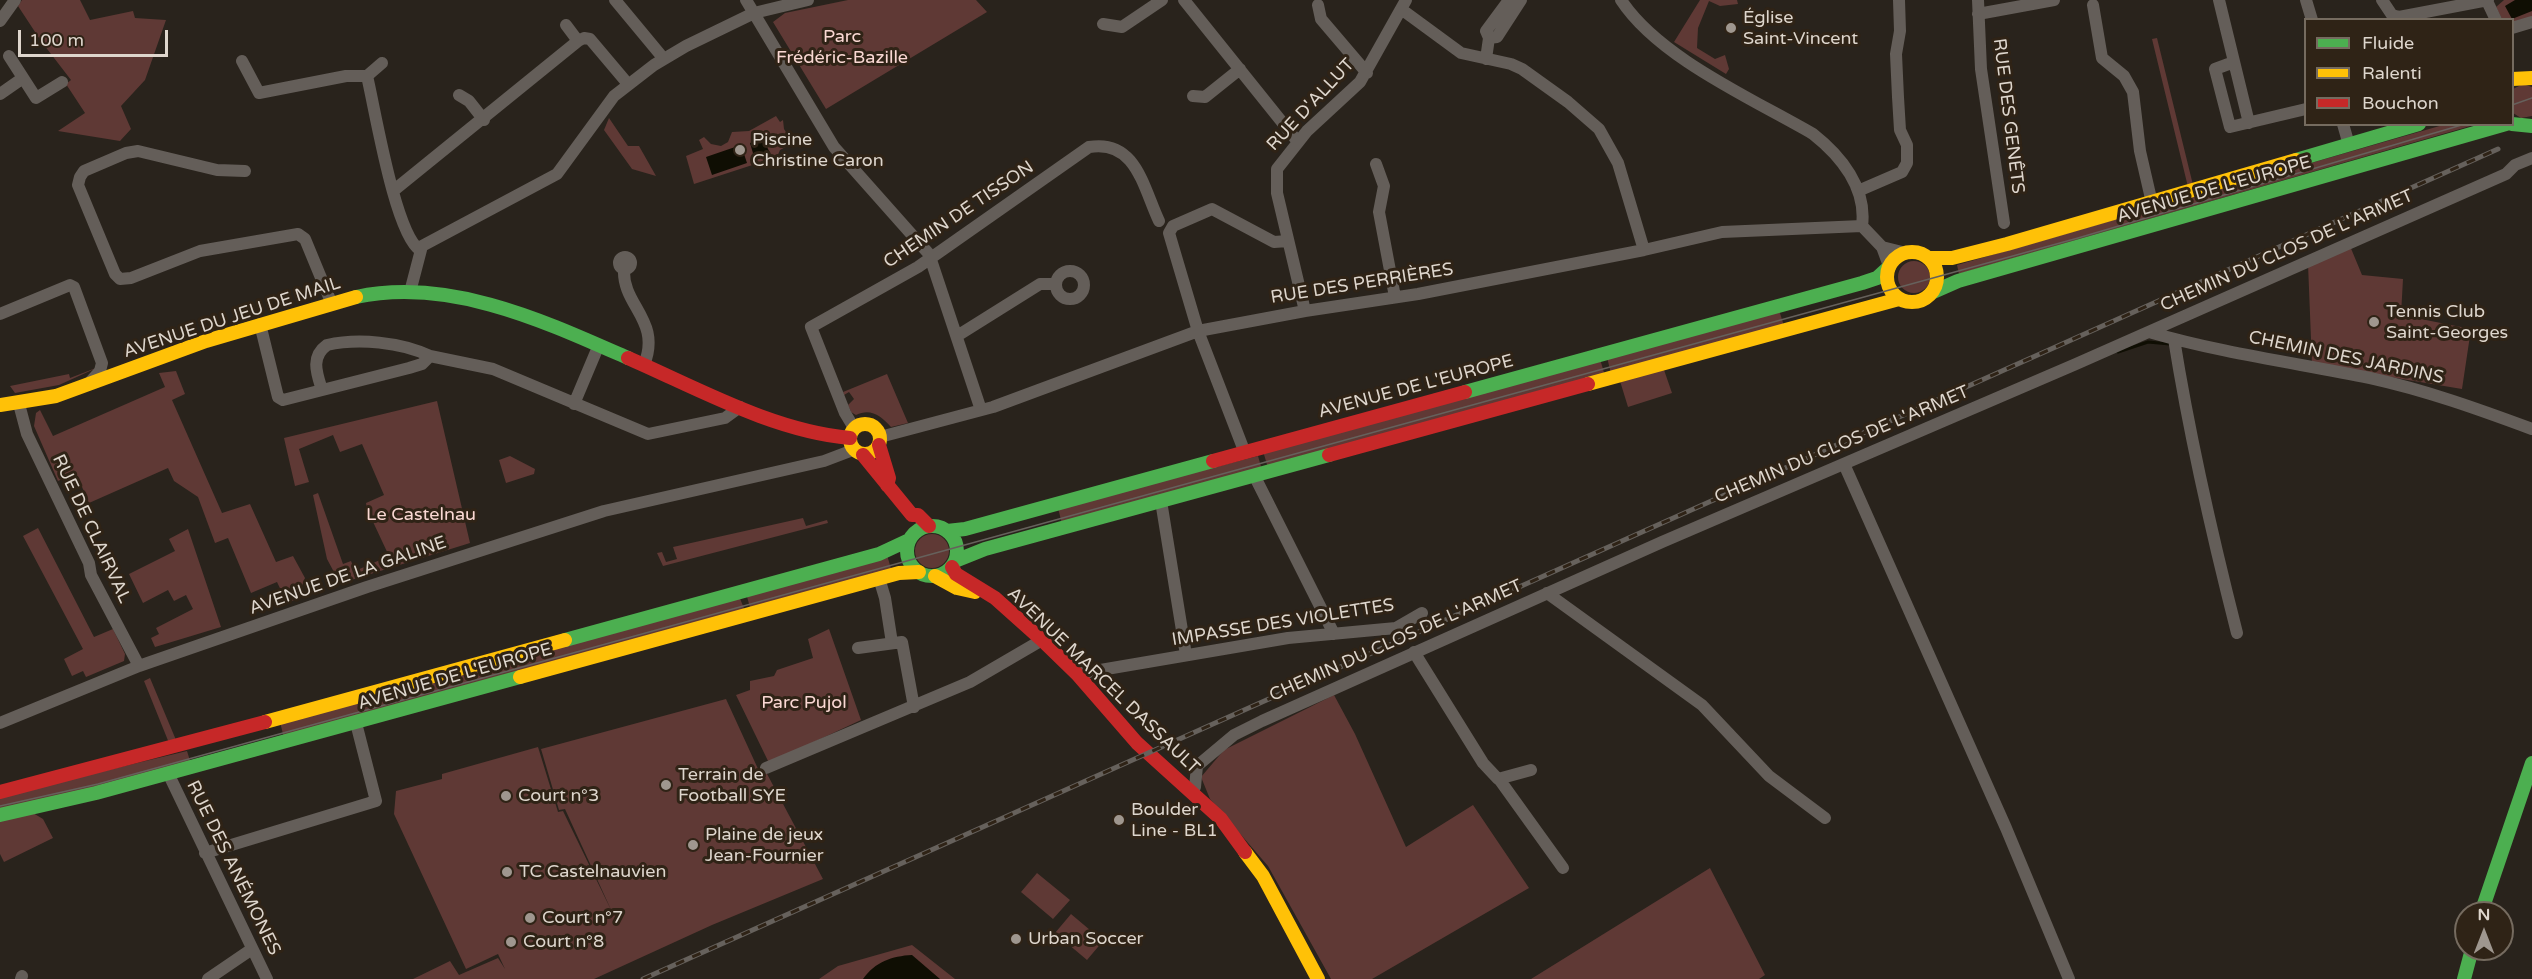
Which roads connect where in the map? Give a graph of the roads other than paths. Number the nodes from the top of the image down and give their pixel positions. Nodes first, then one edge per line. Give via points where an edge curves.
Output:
1 (15, 0) edge
2 (615, 0) edge
3 (746, 0) edge
4 (808, 0) edge
5 (1162, 0) edge
6 (1184, 0) edge
7 (1509, 0) edge
8 (1521, 0) edge
9 (1621, 0) edge
10 (1899, 0) edge
11 (1978, 0) edge
12 (2054, 0) edge
13 (2220, 0) edge
14 (2306, 0) edge
15 (2382, 0) edge
16 (2488, 0) edge
17 (2093, 4) dead end
18 (1318, 5) dead end
19 (1403, 5) edge
20 (754, 13) junction
21 (1978, 14) junction
22 (2391, 17) edge
23 (2311, 18) edge
24 (2495, 18) edge
25 (0, 21) edge
26 (2532, 22) edge
27 (1103, 24) dead end
28 (566, 25) dead end
29 (2514, 27) edge
30 (1489, 38) junction
31 (578, 41) junction
32 (9, 56) dead end
33 (664, 60) junction
34 (1486, 60) junction
35 (242, 61) dead end
36 (2234, 62) junction
37 (382, 63) dead end
38 (1240, 69) junction
39 (1367, 73) junction
40 (367, 76) junction
41 (23, 78) junction
42 (2532, 78) edge
43 (2514, 79) edge
44 (63, 82) dead end
45 (628, 84) junction
46 (0, 94) edge
47 (459, 95) dead end
48 (1193, 96) dead end
49 (2304, 110) edge
50 (484, 120) junction
51 (2249, 123) junction
52 (2514, 125) edge
53 (2344, 126) edge
54 (2411, 126) edge
55 (2499, 126) edge
56 (2532, 126) edge
57 (1298, 142) junction
58 (2349, 145) junction
59 (2532, 158) edge
60 (1376, 164) dead end
61 (245, 171) dead end
62 (393, 191) junction
63 (1858, 191) junction
64 (2152, 203) junction
65 (1159, 221) dead end
66 (2004, 223) dead end
67 (1862, 226) junction
68 (1288, 241) junction
69 (1882, 247) junction
70 (420, 250) junction
71 (1644, 250) junction
72 (1906, 253) junction
73 (931, 258) junction
74 (1930, 258) junction
75 (1889, 266) junction
76 (624, 269) dead end
77 (1055, 284) dead end
78 (410, 292) junction
79 (1933, 292) junction
80 (1395, 297) junction
81 (1899, 299) junction
82 (331, 302) junction
83 (1305, 311) junction
84 (0, 314) edge
85 (260, 324) junction
86 (1198, 331) junction
87 (2149, 332) junction
88 (957, 336) junction
89 (2174, 339) junction
90 (598, 346) junction
91 (430, 356) junction
92 (644, 365) junction
93 (88, 385) junction
94 (322, 390) junction
95 (19, 404) junction
96 (574, 404) junction
97 (0, 405) edge
98 (740, 407) junction
99 (981, 410) junction
100 (2532, 429) edge
101 (879, 441) junction
102 (855, 443) junction
103 (1245, 453) junction
104 (1844, 464) junction
105 (1254, 475) junction
106 (887, 485) junction
107 (1161, 501) junction
108 (912, 515) junction
109 (929, 526) junction
110 (947, 531) junction
111 (911, 537) junction
112 (953, 564) junction
113 (919, 572) junction
114 (935, 576) junction
115 (879, 578) junction
116 (979, 590) junction
117 (1550, 596) junction
118 (1422, 613) dead end
119 (2237, 633) dead end
120 (1334, 634) junction
121 (1042, 640) junction
122 (892, 644) junction
123 (858, 648) dead end
124 (1186, 655) junction
125 (1415, 655) junction
126 (139, 666) junction
127 (1077, 674) junction
128 (914, 707) junction
129 (0, 723) edge
130 (356, 723) junction
131 (2532, 763) edge
132 (766, 768) dead end
133 (1531, 770) dead end
134 (168, 773) junction
135 (1499, 778) junction
136 (0, 792) edge
137 (1192, 792) junction
138 (0, 815) edge
139 (1825, 818) dead end
140 (205, 853) junction
141 (1563, 868) dead end
142 (2485, 901) edge
143 (252, 949) junction
144 (2469, 961) edge
145 (208, 979) edge
146 (267, 979) edge
147 (1318, 979) edge
148 (2069, 979) edge
149 (2464, 979) edge

1 - 25 street
2 - 33 street
3 - 20 street
4 - 20 street
5 - 27 street via 1122,27
6 - 38 street
7 - 30 street via 1486,31
8 - 30 street via 1497,37
9 - 63 street via 1642,27 1670,50 1813,134 1837,155
10 - 63 street via 1897,86 1907,163 1902,172
11 - 21 street, RUE DES GENÊTS
12 - 21 street, RUE DES GENÊTS
13 - 36 street
14 - 23 street
15 - 22 street
16 - 22 street
16 - 24 street
17 - 64 street via 2102,58 2124,76 2133,92 2140,151
18 - 39 street via 1321,19
19 - 34 street via 1461,53
19 - 39 street, RUE D'ALLUT
20 - 33 street
20 - 73 street via 834,147
21 - 66 street, RUE DES GENÊTS via 1981,69
26 - 29 street
28 - 31 street
30 - 34 street
31 - 45 street via 590,39
31 - 50 street
32 - 41 street
33 - 45 street
34 - 71 street via 1522,69 1599,129 1618,163
35 - 40 street via 259,93 346,76
36 - 51 street
36 - 51 street via 2215,69 2227,123 2233,128
37 - 40 street
38 - 48 street via 1205,97
38 - 57 street
39 - 57 street, RUE D'ALLUT
40 - 62 street
41 - 44 street via 36,98
41 - 46 street
42 - 43 main road
45 - 70 street via 614,96 557,174 430,239
47 - 50 street
49 - 51 street
50 - 62 street
52 - 56 main road
53 - 58 street
54 - 58 main road, AVENUE DE L'EUROPE
55 - 79 main road, AVENUE DE L'EUROPE via 1958,281
57 - 68 street, RUE D'ALLUT via 1277,168 1276,175
58 - 64 main road, AVENUE DE L'EUROPE
59 - 87 street, CHEMIN DU CLOS DE L'ARMET
60 - 80 street via 1384,186 1379,212
61 - 82 street via 217,170 138,151 84,171 78,185 120,279 200,251 298,234 305,239
62 - 70 street via 411,243
63 - 67 street via 1864,210
64 - 74 main road, AVENUE DE L'EUROPE via 1958,257
65 - 73 street, CHEMIN DE TISSON via 1128,155 1116,147 1101,145 1089,147
67 - 69 street
67 - 71 street, RUE DES PERRIÈRES via 1722,232
68 - 83 street, RUE D'ALLUT
68 - 86 street via 1274,242 1212,209 1171,228 1170,240
69 - 72 street
69 - 75 street
70 - 78 street
71 - 80 street, RUE DES PERRIÈRES
72 - 74 main road
72 - 75 main road
73 - 88 street
73 - 102 street, CHEMIN DE TISSON via 811,327
74 - 79 main road via 1938,272
75 - 81 main road via 1888,285
75 - 103 main road, AVENUE DE L'EUROPE via 1876,278 1862,283
76 - 92 street via 624,283 646,325 649,352
77 - 88 street via 1040,284
78 - 82 main road, AVENUE DU JEU DE MAIL via 379,292
78 - 90 main road, AVENUE DU JEU DE MAIL via 459,298 529,315
79 - 81 main road via 1921,301
80 - 83 street, RUE DES PERRIÈRES
81 - 105 main road
82 - 85 main road, AVENUE DU JEU DE MAIL
83 - 86 street, RUE DES PERRIÈRES
84 - 93 street via 70,285 74,287 102,363
85 - 93 main road, AVENUE DU JEU DE MAIL
85 - 94 street via 279,399
86 - 99 street, RUE DES PERRIÈRES
86 - 103 street
87 - 89 street, CHEMIN DES JARDINS
87 - 104 street, CHEMIN DU CLOS DE L'ARMET
88 - 99 street
89 - 100 street, CHEMIN DES JARDINS via 2371,378 2447,398
89 - 119 street via 2194,458
90 - 92 main road, AVENUE DU JEU DE MAIL
90 - 96 street
91 - 94 street via 415,366
91 - 94 street via 412,348 374,343 327,345 315,362
91 - 96 street via 493,369
92 - 98 main road, AVENUE DU JEU DE MAIL
93 - 95 main road, AVENUE DU JEU DE MAIL
95 - 97 main road, AVENUE DU JEU DE MAIL
95 - 126 street, RUE DE CLAIRVAL via 27,434 91,575
96 - 98 street via 648,434 725,417
98 - 102 main road, AVENUE DU JEU DE MAIL
99 - 101 street, RUE DES PERRIÈRES
101 - 102 main road via 873,453
101 - 102 main road, AVENUE DU JEU DE MAIL via 872,426 863,424
101 - 106 main road
102 - 106 main road via 880,481
102 - 126 street, AVENUE DE LA GALINE via 824,461 604,511
103 - 110 main road, AVENUE DE L'EUROPE
104 - 117 street, CHEMIN DU CLOS DE L'ARMET
104 - 148 street
105 - 107 main road
105 - 120 street
106 - 108 main road
107 - 112 main road via 978,551
107 - 124 street
108 - 109 main road via 918,515
108 - 111 main road
109 - 110 main road
109 - 111 main road
110 - 112 main road via 956,542
111 - 113 main road via 909,560
111 - 136 main road, AVENUE DE L'EUROPE via 879,554
112 - 114 main road
112 - 116 main road, AVENUE MARCEL DASSAULT via 956,574
113 - 114 main road
113 - 115 main road, AVENUE DE L'EUROPE
114 - 116 main road, AVENUE MARCEL DASSAULT via 957,588
115 - 122 street
115 - 130 main road, AVENUE DE L'EUROPE
116 - 121 main road, AVENUE MARCEL DASSAULT via 995,598
117 - 125 street, CHEMIN DU CLOS DE L'ARMET
117 - 139 street via 1702,705 1769,776
118 - 120 street, IMPASSE DES VIOLETTES via 1396,628
120 - 124 street, IMPASSE DES VIOLETTES
121 - 127 main road, AVENUE MARCEL DASSAULT
121 - 128 street via 970,682
122 - 123 street
122 - 128 street via 902,642
124 - 127 street, IMPASSE DES VIOLETTES
125 - 135 street via 1483,763
125 - 137 street, CHEMIN DU CLOS DE L'ARMET via 1234,735 1197,766
126 - 129 street, AVENUE DE LA GALINE
127 - 137 main road, AVENUE MARCEL DASSAULT via 1137,743
128 - 132 street
130 - 134 main road, AVENUE DE L'EUROPE
130 - 140 street via 376,801
131 - 142 main road
133 - 135 street
134 - 138 main road, AVENUE DE L'EUROPE
134 - 140 street, RUE DES ANÉMONES
135 - 141 street
137 - 147 main road, AVENUE MARCEL DASSAULT via 1221,819 1250,856
140 - 143 street, RUE DES ANÉMONES
143 - 145 street
143 - 146 street, RUE DES ANÉMONES
144 - 149 main road

